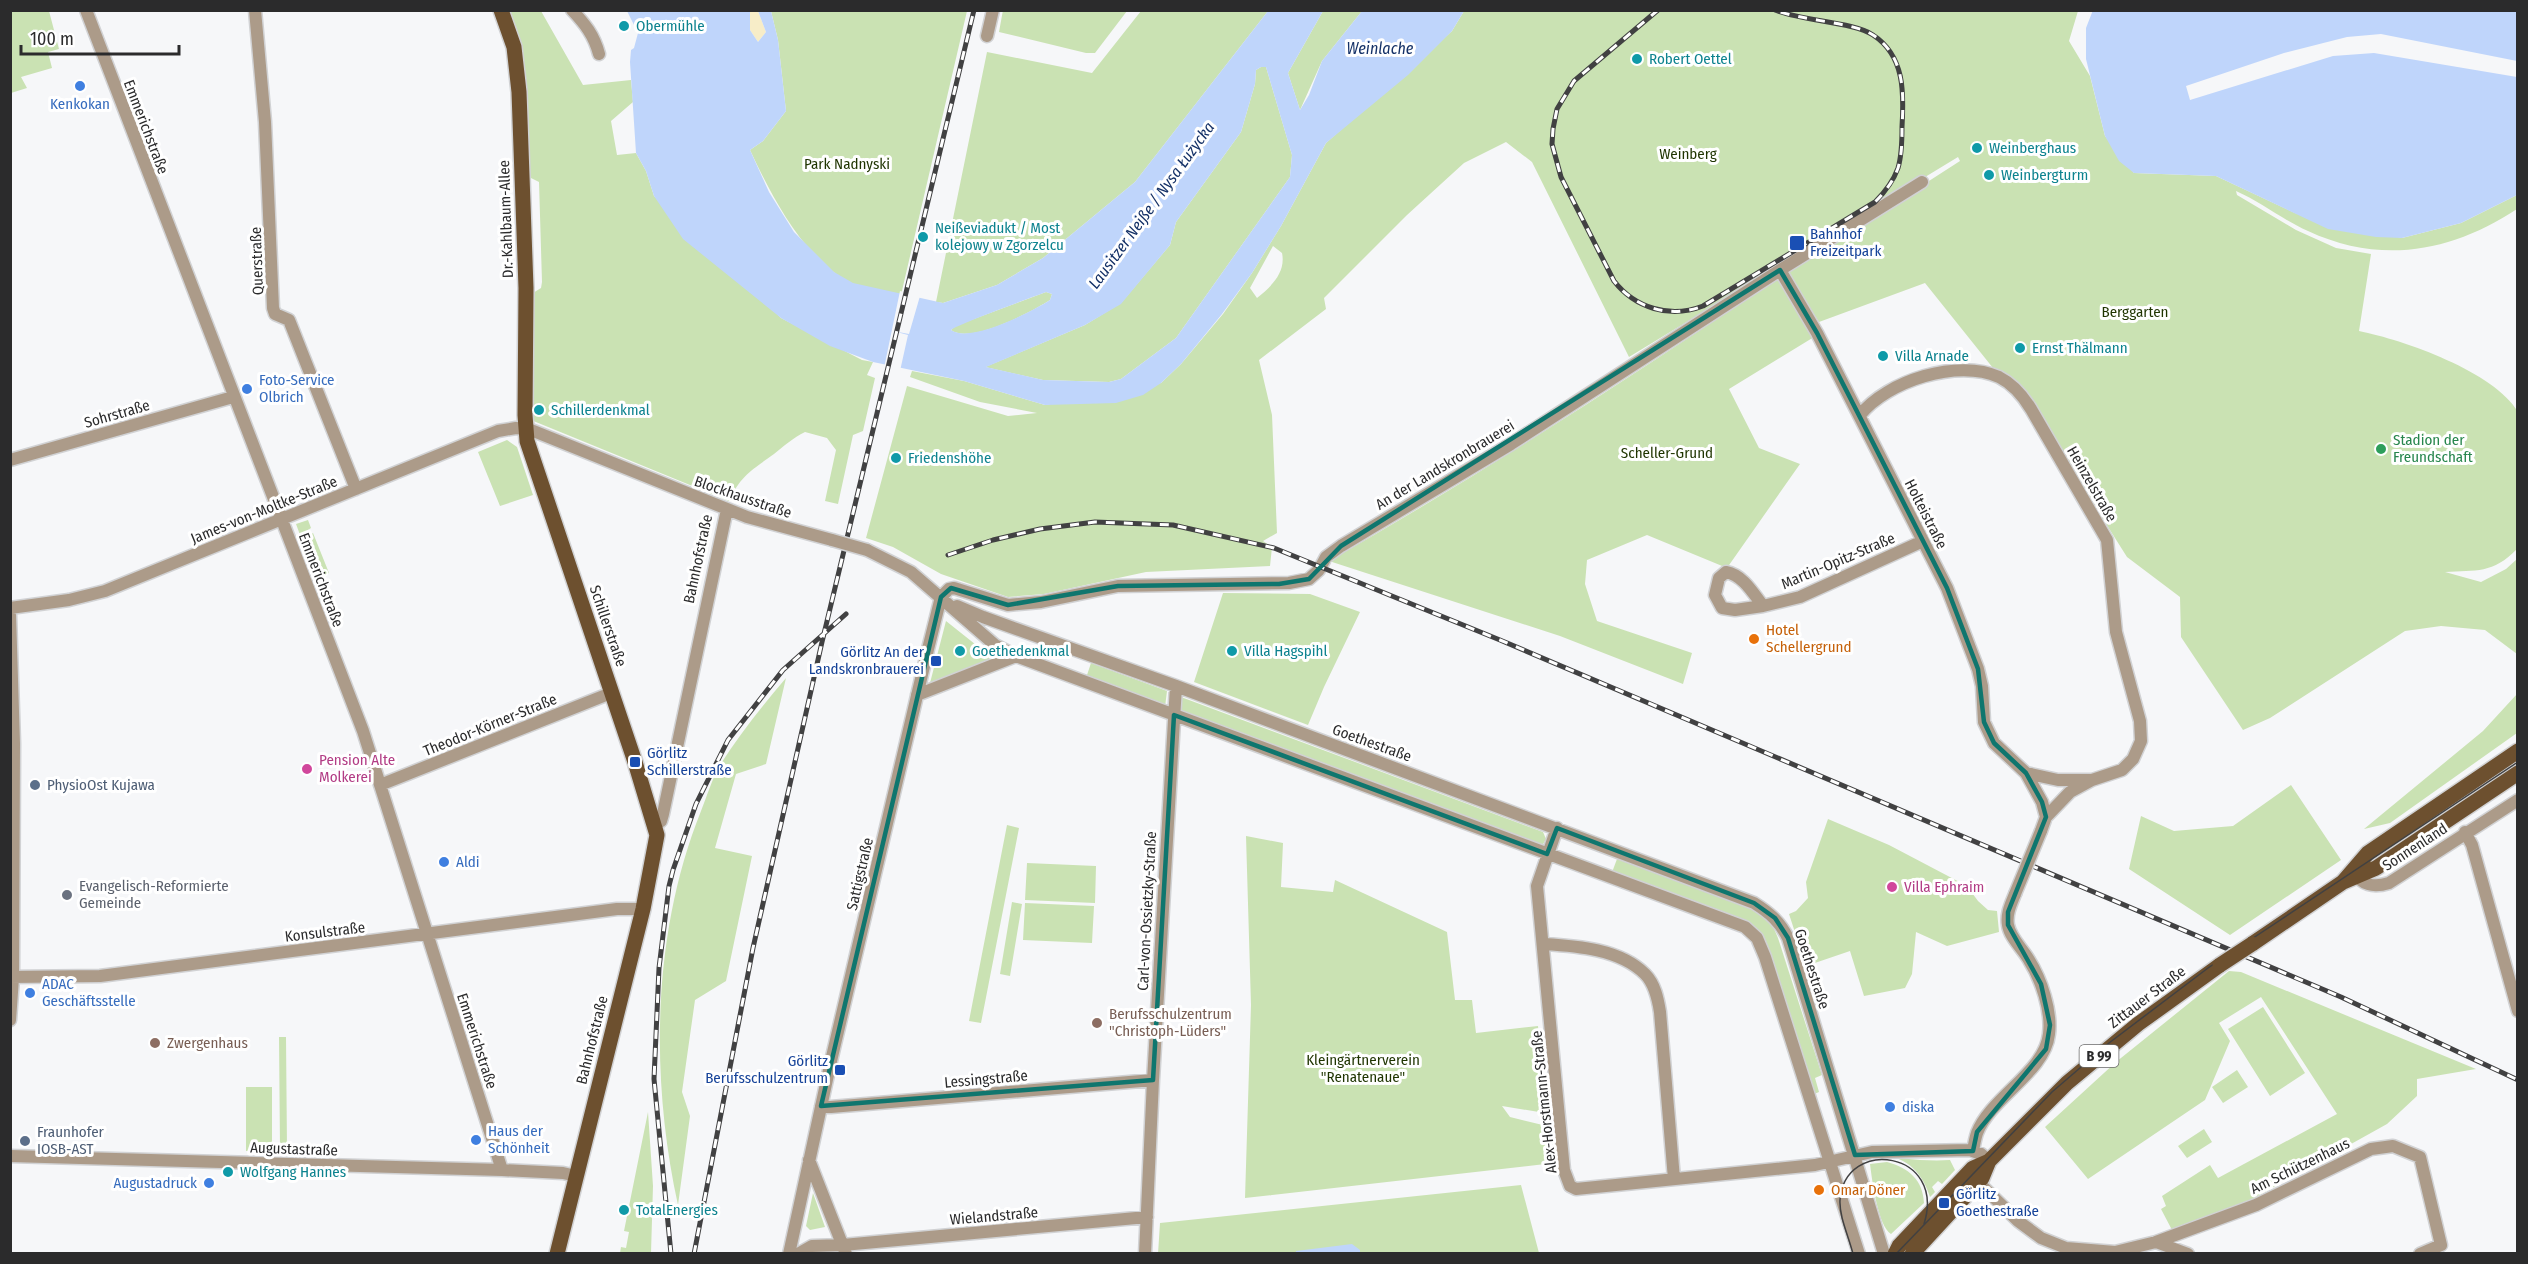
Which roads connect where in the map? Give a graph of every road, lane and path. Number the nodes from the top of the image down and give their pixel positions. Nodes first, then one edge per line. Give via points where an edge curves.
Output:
1 (86, 10) edge
2 (255, 10) edge
3 (501, 10) edge
4 (572, 10) edge
5 (993, 10) edge
6 (987, 36) dead end
7 (599, 54) dead end
8 (1922, 182) dead end
9 (1780, 270) junction
10 (232, 397) junction
11 (1860, 415) junction
12 (526, 429) junction
13 (10, 460) edge
14 (356, 489) junction
15 (727, 509) junction
16 (280, 519) junction
17 (1923, 541) junction
18 (943, 598) junction
19 (1763, 606) dead end
20 (10, 608) edge
21 (10, 615) edge
22 (1016, 656) junction
23 (1176, 686) junction
24 (611, 693) junction
25 (917, 695) junction
26 (1174, 715) junction
27 (2517, 751) edge
28 (2026, 773) junction
29 (2517, 773) edge
30 (2092, 780) junction
31 (380, 785) junction
32 (2517, 800) edge
33 (2046, 818) junction
34 (1557, 828) junction
35 (656, 830) junction
36 (2465, 832) junction
37 (1547, 854) junction
38 (2350, 876) junction
39 (643, 909) junction
40 (427, 934) junction
41 (1544, 944) junction
42 (12, 977) edge
43 (2517, 1011) edge
44 (10, 1020) edge
45 (1153, 1080) junction
46 (821, 1106) junction
47 (1973, 1151) junction
48 (1855, 1155) junction
49 (10, 1156) edge
50 (809, 1159) junction
51 (1831, 1161) junction
52 (1989, 1161) junction
53 (502, 1170) junction
54 (576, 1176) junction
55 (1674, 1179) junction
56 (1978, 1182) junction
57 (1147, 1217) junction
58 (2156, 1242) junction
59 (844, 1249) edge
60 (557, 1254) edge
61 (789, 1254) edge
62 (798, 1254) edge
63 (1145, 1254) edge
64 (1859, 1254) edge
65 (1884, 1254) edge
66 (1895, 1254) edge
67 (1912, 1254) edge
68 (2188, 1254) edge
69 (2420, 1254) edge

1 - 10 street, Emmerichstraße
2 - 14 street, Querstraße via 266,122 273,309 289,320
3 - 12 main road, Dr.-Kahlbaum-Allee via 514,48 518,84 526,288
4 - 7 street via 595,38
5 - 6 street
8 - 9 street, An der Landskronbrauerei
9 - 11 street, Holteistraße
9 - 18 street, An der Landskronbrauerei via 1511,444 1341,546 1326,557 1309,579 1279,584 1118,586 1016,604 995,602 954,588 948,589
10 - 13 street, Sohrstraße
10 - 16 street, Emmerichstraße
11 - 17 street, Holteistraße
11 - 30 street, Heinzelstraße via 1868,405 1923,375 1956,369 1997,376 2014,388 2031,409 2108,540 2116,632 2140,721 2141,741 2133,759 2122,770
12 - 14 street, James-von-Moltke-Straße via 499,431
12 - 15 street, Blockhausstraße
12 - 24 main road, Schillerstraße via 533,462
14 - 16 street, James-von-Moltke-Straße
15 - 18 street, Blockhausstraße, bridge via 867,550 911,572
15 - 35 street, Bahnhofstraße via 663,814
16 - 20 street, James-von-Moltke-Straße via 105,591
16 - 31 street, Emmerichstraße via 363,731
17 - 19 street, Martin-Opitz-Straße via 1800,597
17 - 28 street, Holteistraße via 1947,588 1978,669 1984,722 1994,743
18 - 22 street via 995,645
18 - 23 street, Goethestraße via 983,617
18 - 25 street, Sattigstraße
21 - 42 street via 14,744
22 - 25 street
22 - 26 street
23 - 26 street
23 - 34 street, Goethestraße
24 - 31 street, Theodor-Körner-Straße
24 - 35 main road, Schillerstraße
25 - 46 street, Sattigstraße
26 - 37 street
26 - 45 street, Carl-von-Ossietzky-Straße
27 - 38 main road, Zittauer Straße / B 99 via 2368,853
28 - 30 street via 2058,780
28 - 33 street, Holteistraße
29 - 38 main road, Zittauer Straße / B 99 via 2376,868
30 - 33 street, Heinzelstraße via 2070,792
31 - 40 street, Emmerichstraße
32 - 36 street, Sonnenland
33 - 47 street, Heinzelstraße, bridge via 2008,912 2008,925 2041,984 2049,1035 2042,1056 1977,1132
34 - 37 street
34 - 48 street, Goethestraße via 1754,903 1775,918 1788,938
35 - 39 main road, Bahnhofstraße
36 - 38 street, Sonnenland via 2389,883 2374,886
36 - 43 street, Sonnenland via 2472,845
37 - 41 street, Alex-Horstmann-Straße via 1537,885
37 - 51 street via 1736,923 1752,933 1765,957
38 - 52 main road, Zittauer Straße / B 99, bridge via 2138,1024 2067,1083
39 - 40 street, Konsulstraße
39 - 54 main road, Bahnhofstraße
40 - 42 street, Konsulstraße via 100,976
40 - 53 street, Emmerichstraße
41 - 55 street via 1601,952 1622,960 1645,974 1656,992
41 - 55 street, Alex-Horstmann-Straße via 1565,1175 1570,1186 1576,1189
42 - 44 street
45 - 46 street, Lessingstraße
45 - 57 street, Carl-von-Ossietzky-Straße
46 - 50 street, Sattigstraße
47 - 48 street via 1899,1150
47 - 52 street
48 - 51 street
48 - 65 street, Goethestraße
49 - 53 street, Augustastraße
50 - 59 street
50 - 61 street, Sattigstraße
51 - 55 street, Alex-Horstmann-Straße
51 - 64 street
52 - 56 main road, Zittauer Straße / B 99
52 - 66 main road, Zittauer Straße / B 99 via 1973,1168
53 - 54 street, Augustastraße
54 - 60 main road, Bahnhofstraße
56 - 58 street, Am Schützenhaus via 2018,1221 2041,1238 2066,1248 2115,1252
56 - 67 main road, Zittauer Straße / B 99
57 - 59 street, Wielandstraße
57 - 63 street, Carl-von-Ossietzky-Straße
58 - 68 street
58 - 69 street, Am Schützenhaus via 2256,1206 2360,1153 2393,1146 2420,1157 2441,1245
59 - 62 street via 812,1245

